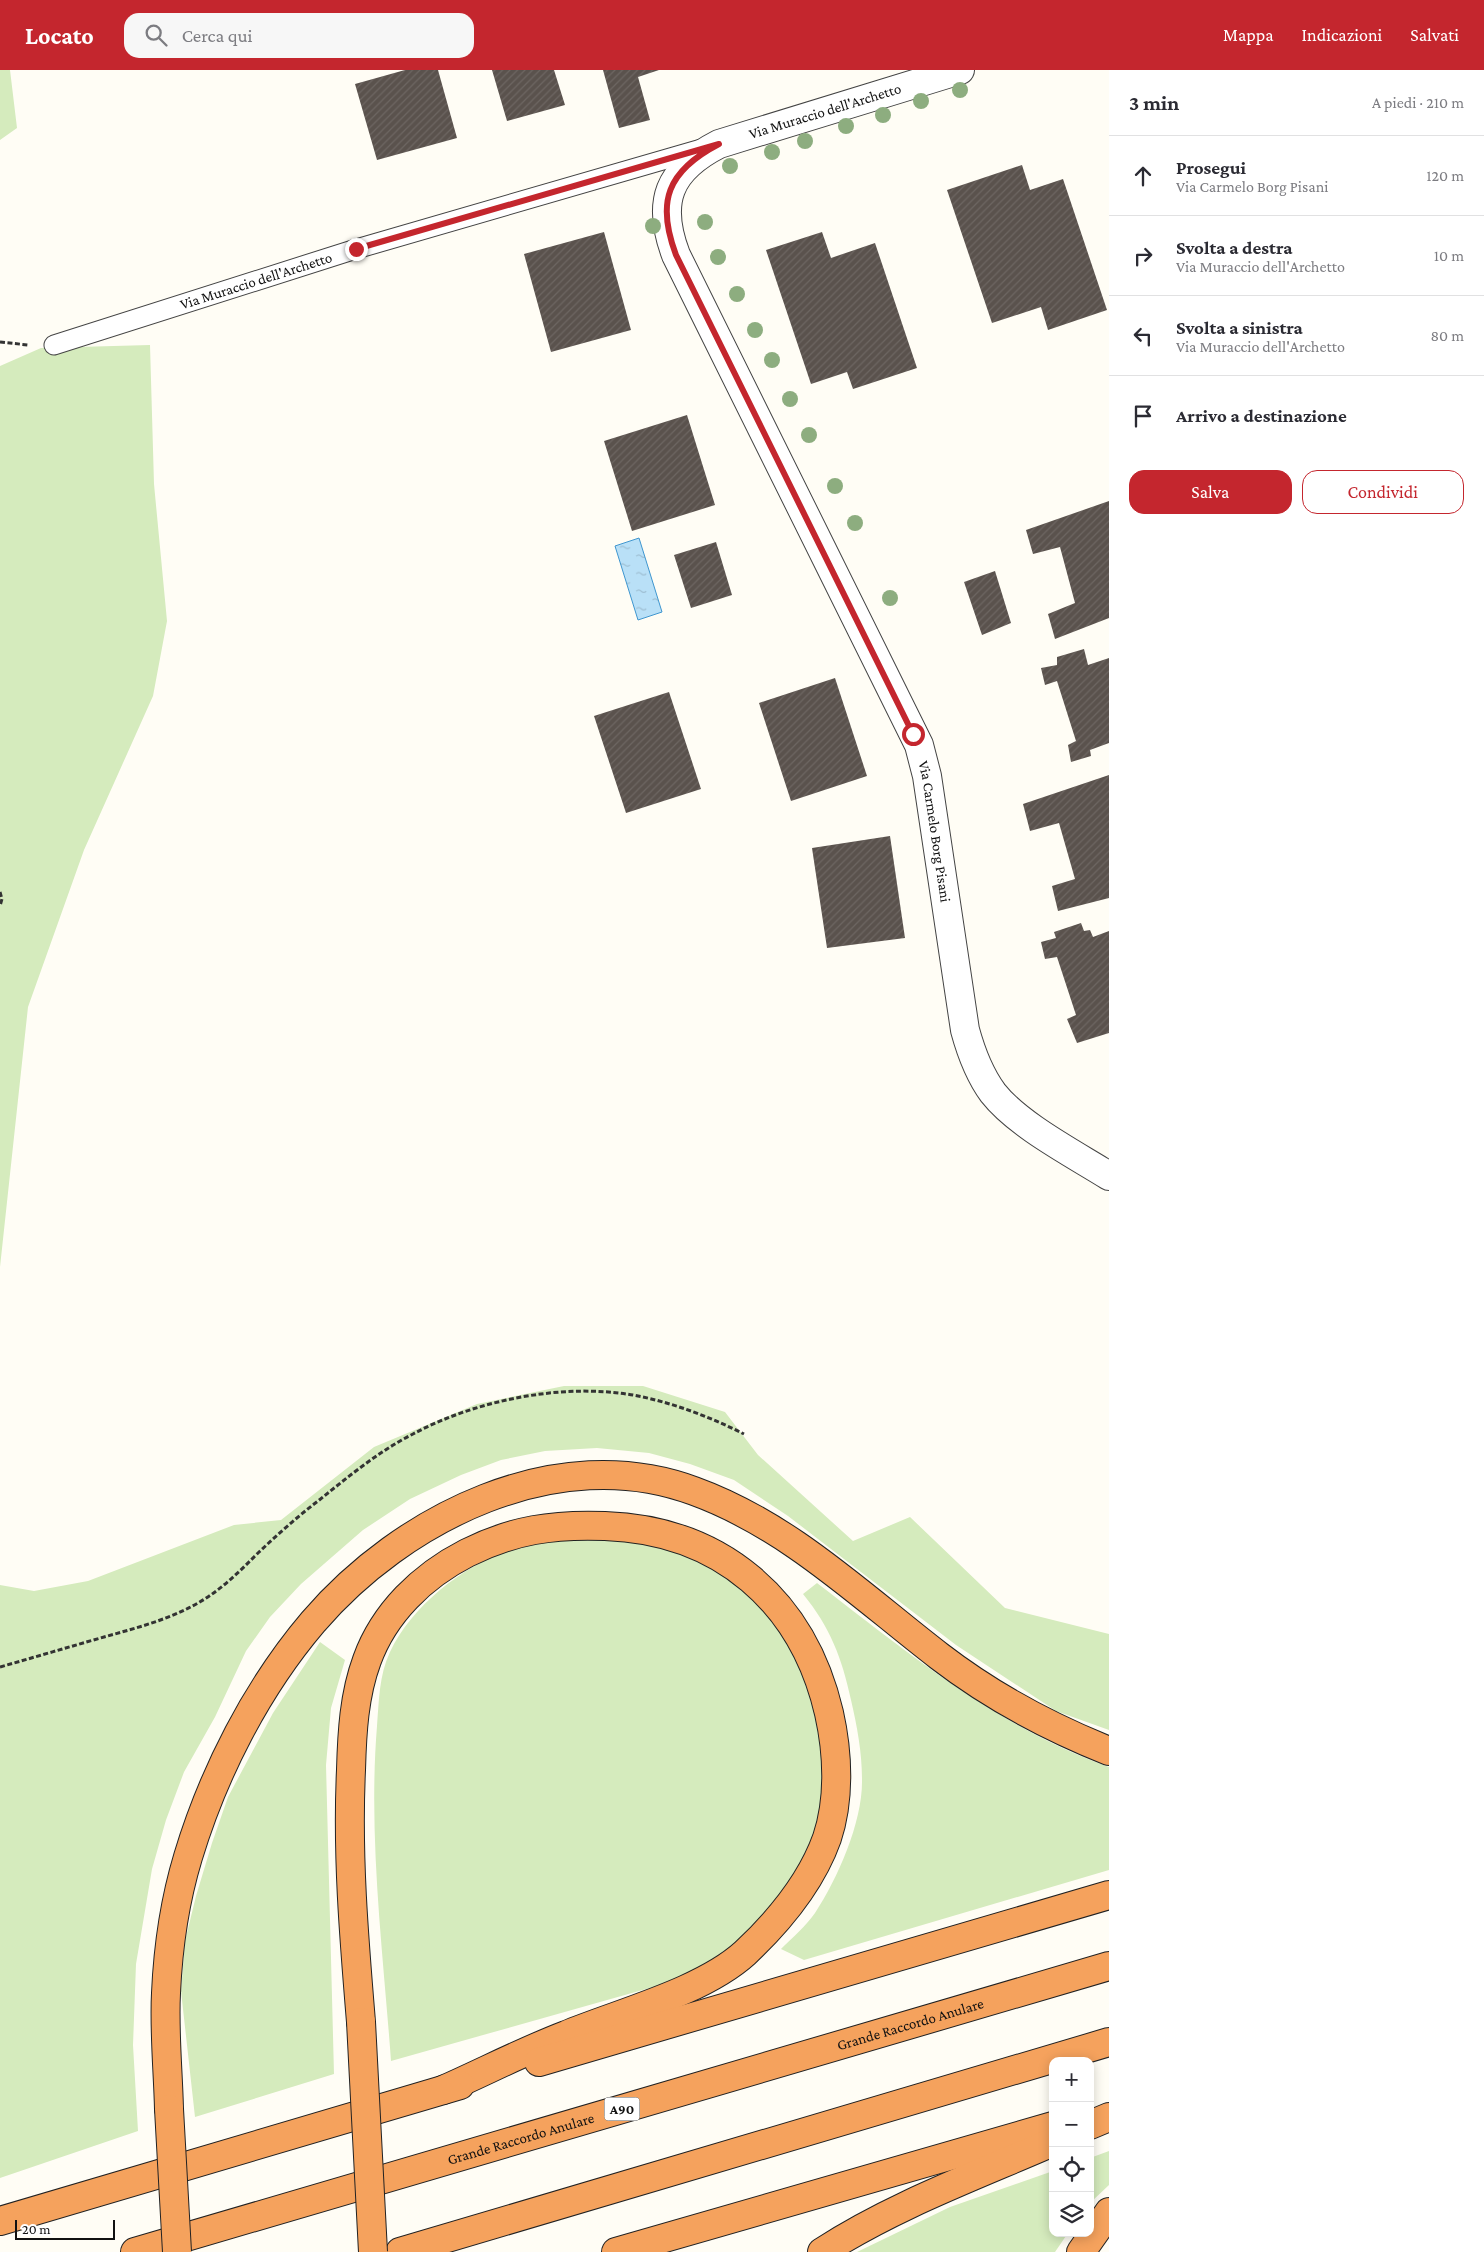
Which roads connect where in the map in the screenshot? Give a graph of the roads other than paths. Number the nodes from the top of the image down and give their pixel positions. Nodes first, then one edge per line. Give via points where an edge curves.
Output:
1 (960, 70) edge
2 (719, 144) junction
3 (675, 180) joint
4 (54, 345) dead end
5 (1109, 1176) edge
6 (1109, 1751) edge
7 (1109, 1895) edge
8 (1109, 1966) edge
9 (1109, 2042) edge
10 (443, 2090) junction
11 (1109, 2110) edge
12 (1094, 2114) edge
13 (1109, 2117) edge
14 (1094, 2123) edge
15 (1049, 2127) edge
16 (1049, 2144) edge
17 (1109, 2212) edge
18 (0, 2221) edge
19 (135, 2252) edge
20 (177, 2252) edge
21 (374, 2252) edge
22 (400, 2252) edge
23 (616, 2252) edge
24 (822, 2252) edge
25 (1081, 2252) edge

1 - 2 street, Via Muraccio dell'Archetto
2 - 3 street, Via Muraccio dell'Archetto via 694,158
2 - 4 lane, Via Muraccio dell'Archetto via 356,249
3 - 5 street, Via Carmelo Borg Pisani via 666,206 666,221 676,255 922,754 965,1030 972,1053 988,1085 1010,1110
6 - 20 highway, bridge via 1045,1722 967,1677 795,1543 730,1506 671,1484 616,1475 565,1477 497,1494 460,1510 383,1557 327,1607 296,1643 266,1686 207,1801 180,1885 165,1996
7 - 10 highway
8 - 19 highway, Grande Raccordo Anulare / A90
9 - 22 highway
10 - 18 highway
10 - 21 highway, bridge via 563,2036 699,1982 725,1968 748,1950 794,1900 813,1869 828,1835 835,1799 835,1746 826,1697 810,1655 788,1618 767,1592 724,1561 680,1540 648,1530 618,1526 542,1527 493,1541 442,1568 408,1595 377,1636 362,1675 355,1709 349,1848
11 - 12 highway
13 - 14 highway
15 - 23 highway
16 - 24 highway via 899,2210
17 - 25 highway

